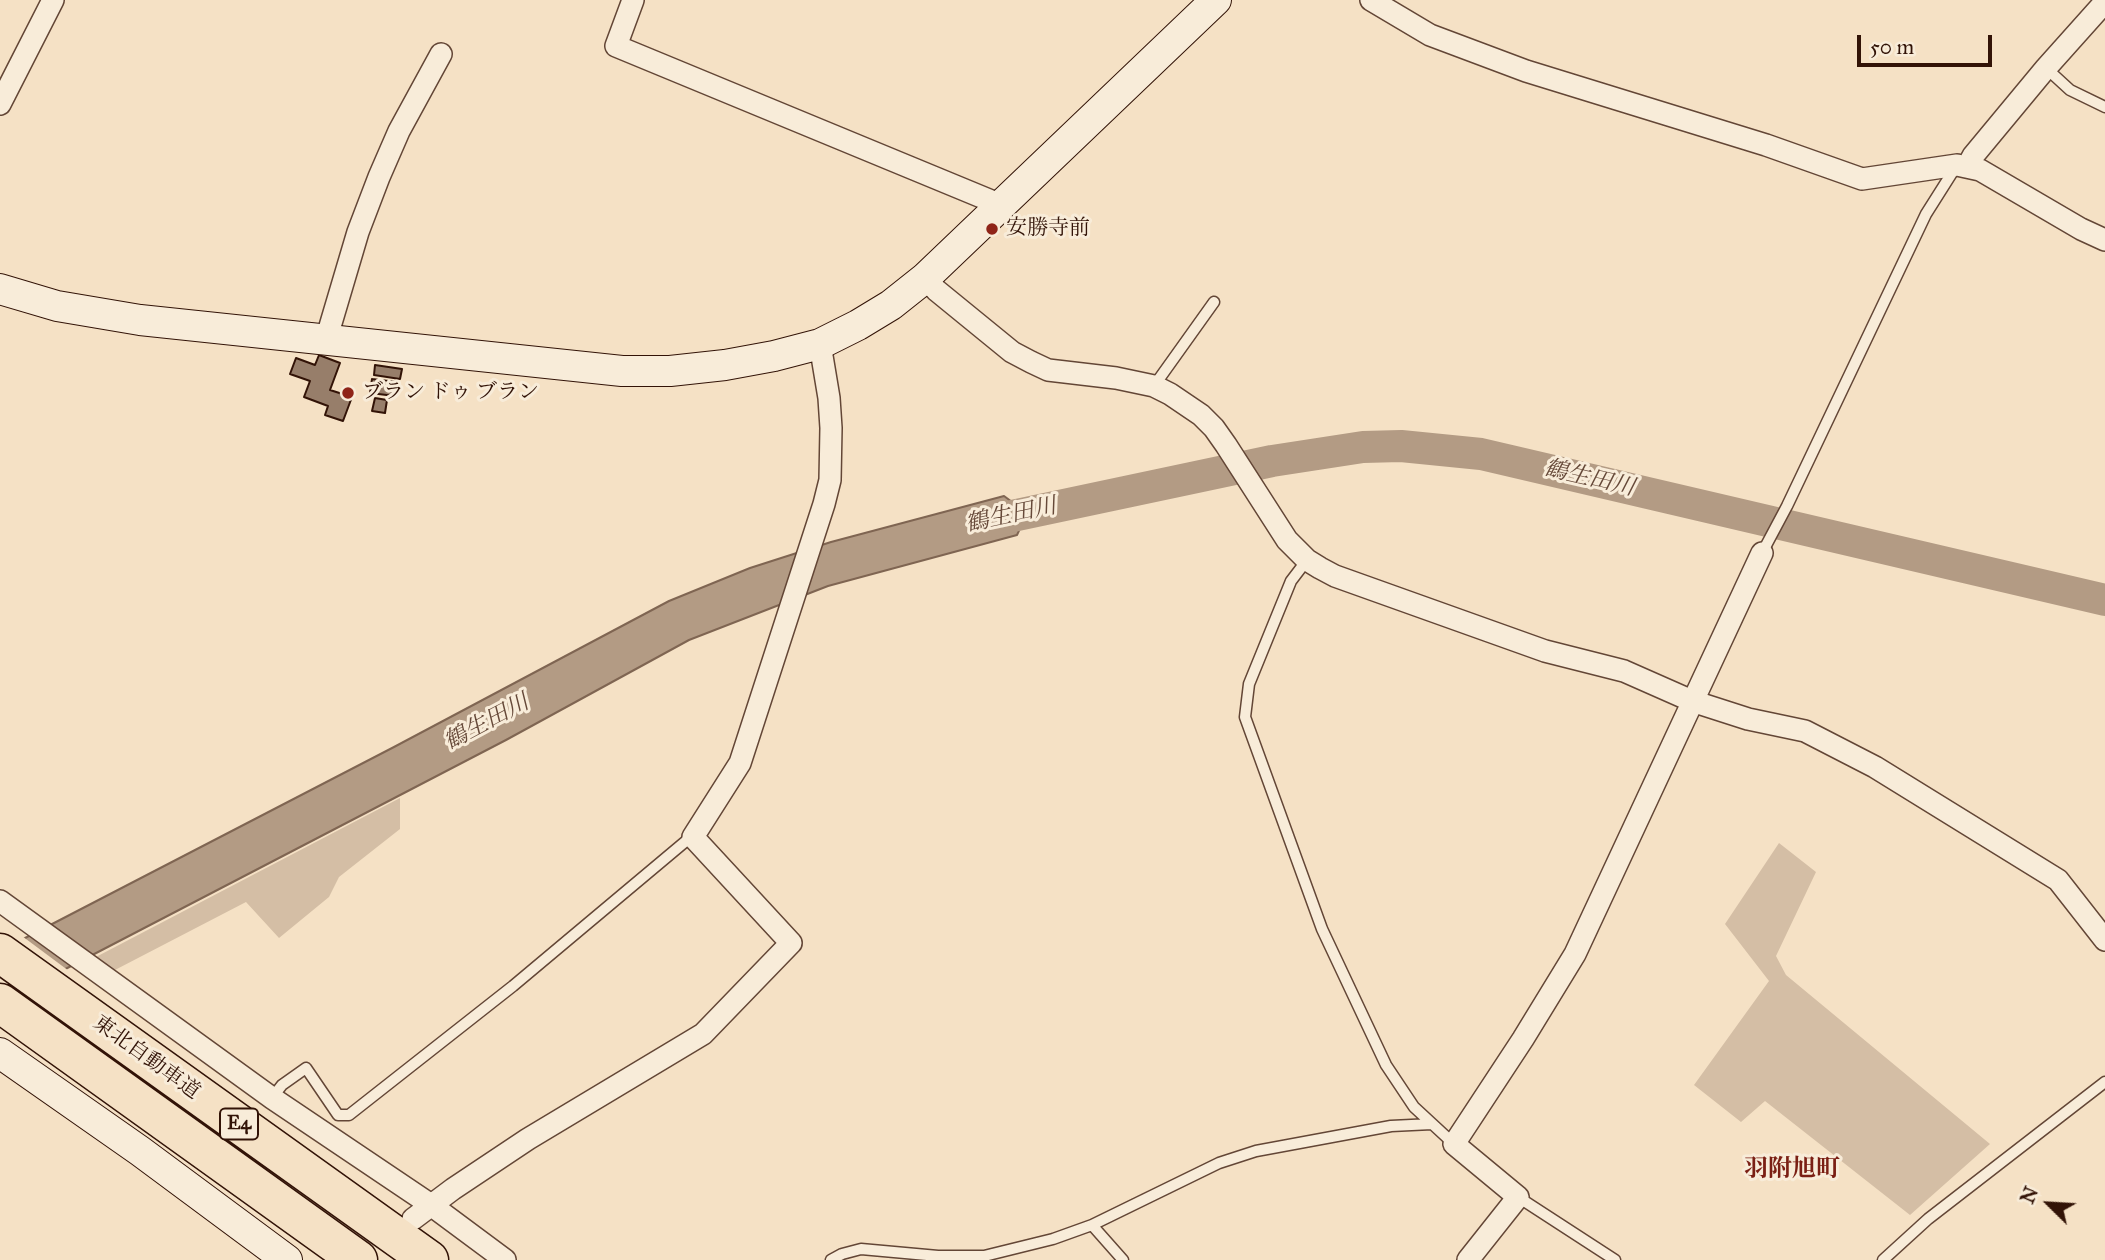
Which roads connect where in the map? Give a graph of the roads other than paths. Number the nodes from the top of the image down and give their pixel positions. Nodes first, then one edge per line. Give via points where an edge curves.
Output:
1 (53, 0) edge
2 (634, 0) edge
3 (1216, 0) edge
4 (1371, 0) edge
5 (2105, 2) edge
6 (441, 54) dead end
7 (2046, 68) junction
8 (0, 104) edge
9 (2105, 107) edge
10 (1962, 166) junction
11 (1002, 205) junction
12 (2105, 240) edge
13 (925, 278) junction
14 (0, 289) edge
15 (1214, 302) dead end
16 (326, 340) junction
17 (820, 344) junction
18 (1154, 386) junction
19 (1766, 546) joint
20 (1307, 560) junction
21 (1692, 701) junction
22 (694, 837) junction
23 (0, 901) edge
24 (2105, 940) edge
25 (0, 953) edge
26 (3, 1005) edge
27 (0, 1053) edge
28 (2105, 1082) edge
29 (272, 1098) junction
30 (1432, 1124) junction
31 (1454, 1144) junction
32 (1518, 1197) junction
33 (431, 1205) junction
34 (413, 1219) dead end
35 (1091, 1225) junction
36 (287, 1260) edge
37 (358, 1260) edge
38 (429, 1260) edge
39 (505, 1260) edge
40 (831, 1260) edge
41 (1123, 1260) edge
42 (1468, 1260) edge
43 (1615, 1260) edge
44 (1883, 1260) edge

1 - 8 street
2 - 11 street via 616,46
3 - 11 street
4 - 10 street via 1430,35 1526,71 1862,179
5 - 7 street
6 - 16 street via 379,177
7 - 9 lane via 2070,90
7 - 10 street
10 - 12 street via 1998,179
10 - 19 lane via 1926,214
11 - 13 street
13 - 17 street via 858,326
13 - 18 street via 1012,352 1031,362 1048,370
14 - 16 street via 57,306 140,320
15 - 18 lane
16 - 17 street via 622,371 724,365
17 - 22 street via 829,398 831,463 824,504 740,763
18 - 20 street via 1214,428 1287,540
19 - 21 street
20 - 21 street via 1335,576 1545,651 1624,671
20 - 30 lane via 1291,581 1249,684 1245,717 1322,929 1386,1065 1414,1107
21 - 24 street via 1805,731 1875,767 2058,880
21 - 31 street via 1575,954
22 - 29 lane via 349,1115 338,1115 306,1068
22 - 33 street via 791,943 703,1034 528,1139
23 - 29 street
25 - 38 highway, 東北自動車道 / E4
26 - 37 highway, 東北自動車道 / E4
27 - 36 street
28 - 44 lane via 1928,1219
29 - 33 street
30 - 31 lane
30 - 35 lane via 1391,1126 1256,1151 1219,1163
31 - 32 street
32 - 42 street
32 - 43 lane
33 - 34 street
33 - 39 street
35 - 40 lane via 984,1256 861,1249
35 - 41 lane

